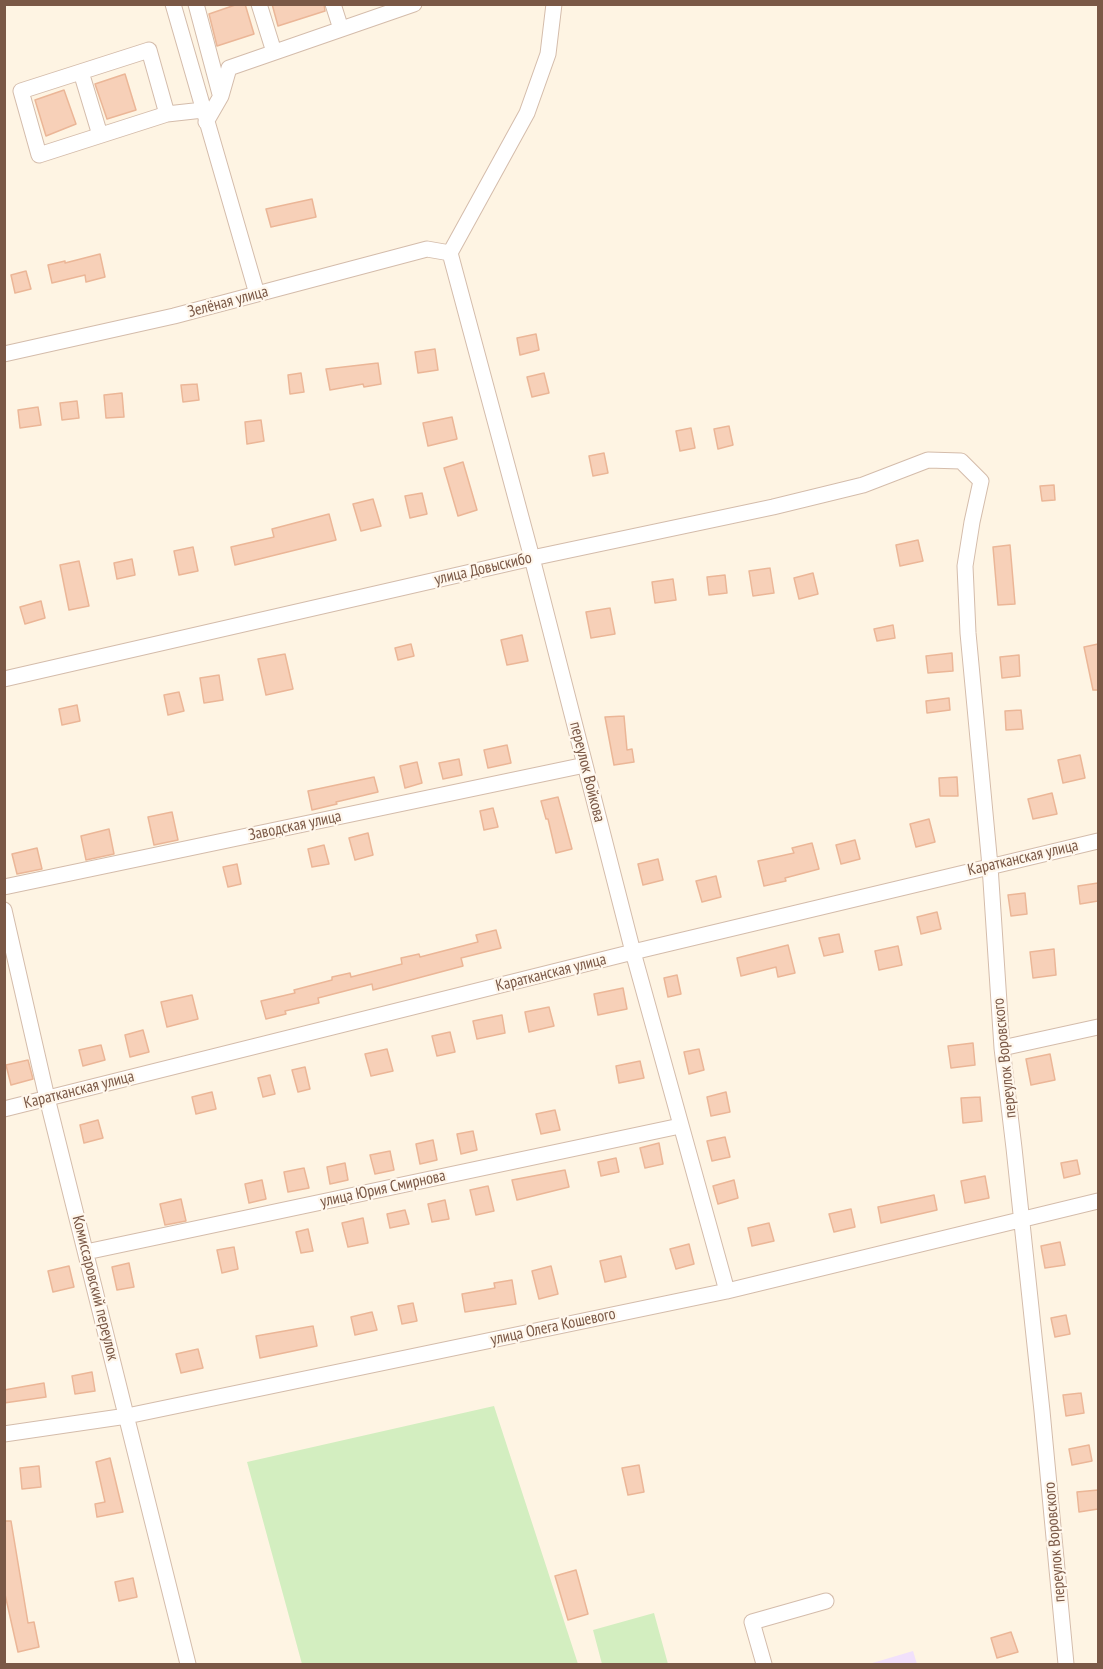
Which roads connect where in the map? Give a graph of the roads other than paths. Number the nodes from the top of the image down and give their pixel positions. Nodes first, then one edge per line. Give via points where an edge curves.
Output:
1 (173, 4) edge
2 (196, 4) edge
3 (259, 4) edge
4 (333, 4) edge
5 (554, 4) edge
6 (407, 6) edge
7 (341, 30) junction
8 (274, 52) junction
9 (81, 72) junction
10 (221, 96) junction
11 (167, 114) junction
12 (205, 116) junction
13 (100, 135) junction
14 (450, 253) junction
15 (257, 294) junction
16 (4, 354) edge
17 (961, 461) joint
18 (532, 558) junction
19 (4, 679) edge
20 (585, 765) junction
21 (1098, 841) edge
22 (990, 866) junction
23 (4, 887) edge
24 (4, 910) edge
25 (633, 952) junction
26 (1098, 1027) edge
27 (1002, 1048) junction
28 (47, 1098) junction
29 (4, 1109) edge
30 (680, 1126) junction
31 (1098, 1201) edge
32 (1022, 1220) junction
33 (86, 1252) junction
34 (727, 1291) junction
35 (127, 1416) junction
36 (4, 1434) edge
37 (826, 1601) dead end
38 (188, 1665) edge
39 (764, 1665) edge
40 (1066, 1665) edge

1 - 12 street
2 - 10 street
3 - 8 street
4 - 7 street
5 - 14 street via 548,54 527,113
6 - 7 street
7 - 8 street
8 - 10 street via 229,68
9 - 11 street via 149,50
9 - 13 street
9 - 13 street via 21,91 39,155
10 - 12 street
11 - 12 street
11 - 13 street
12 - 15 street
14 - 15 street, Зелёная улица via 427,249
14 - 18 street, переулок Войкова
15 - 16 street, Зелёная улица
17 - 18 street, улица Довыскибо via 928,460 863,485
17 - 22 street, переулок Воровского via 981,481 965,566
18 - 19 street, улица Довыскибо
18 - 20 street, переулок Войкова
20 - 23 street, Заводская улица
20 - 25 street, переулок Войкова
21 - 22 street, Каратканская улица
22 - 25 street, Каратканская улица
22 - 27 street, переулок Воровского
24 - 28 street, Комиссаровский переулок
25 - 28 street, Каратканская улица
25 - 30 street, переулок Войкова
26 - 27 street
27 - 32 street, переулок Воровского
28 - 29 street, Каратканская улица
28 - 33 street, Комиссаровский переулок
30 - 33 street, улица Юрия Смирнова
30 - 34 street, переулок Войкова
31 - 32 street, улица Олега Кошевого
32 - 34 street, улица Олега Кошевого
32 - 40 street, переулок Воровского
33 - 35 street, Комиссаровский переулок
34 - 35 street, улица Олега Кошевого
35 - 36 street, улица Олега Кошевого
35 - 38 street, Комиссаровский переулок
37 - 39 street via 752,1622

